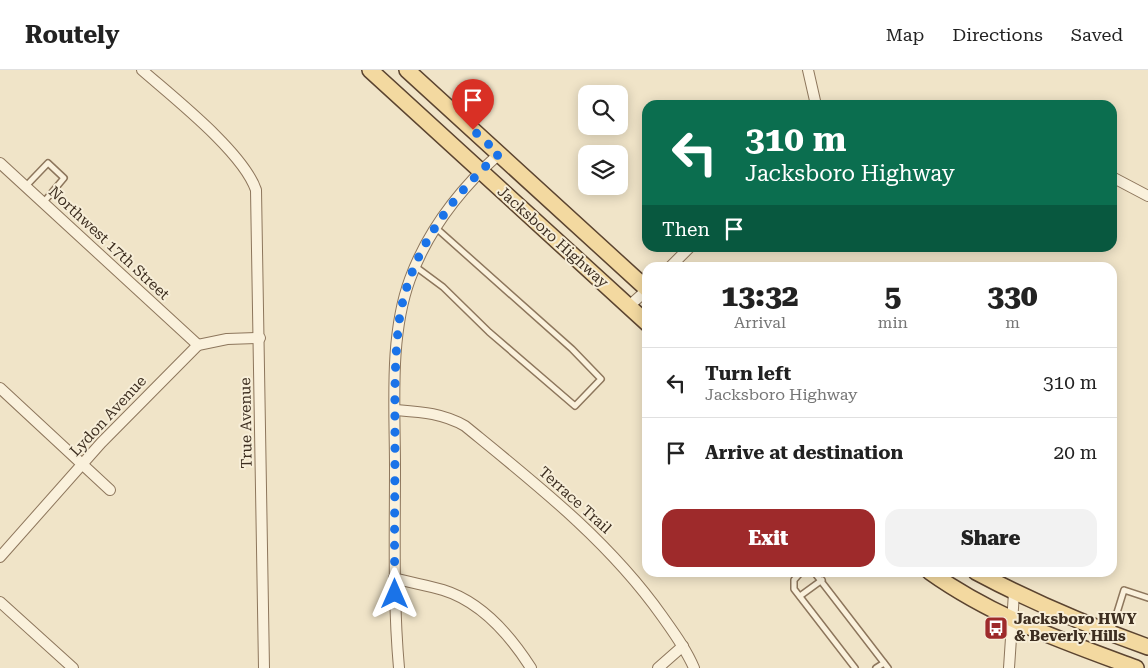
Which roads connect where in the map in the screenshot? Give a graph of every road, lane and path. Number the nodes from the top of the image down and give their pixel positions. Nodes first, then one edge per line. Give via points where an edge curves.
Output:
1 (142, 70) edge
2 (370, 70) edge
3 (407, 70) edge
4 (808, 70) edge
5 (815, 100) edge
6 (499, 154) junction
7 (0, 163) edge
8 (480, 171) junction
9 (1117, 180) edge
10 (25, 186) junction
11 (1148, 196) edge
12 (43, 203) junction
13 (435, 227) junction
14 (685, 252) edge
15 (675, 262) edge
16 (416, 267) junction
17 (642, 284) edge
18 (642, 294) edge
19 (629, 306) junction
20 (642, 318) edge
21 (260, 338) junction
22 (198, 345) junction
23 (0, 388) edge
24 (395, 410) junction
25 (82, 464) junction
26 (110, 490) dead end
27 (0, 557) edge
28 (797, 577) edge
29 (819, 577) edge
30 (937, 577) edge
31 (985, 577) edge
32 (394, 578) junction
33 (822, 580) junction
34 (1014, 593) junction
35 (800, 596) junction
36 (1148, 598) edge
37 (0, 602) edge
38 (1011, 620) junction
39 (1110, 634) junction
40 (683, 646) junction
41 (1148, 647) edge
42 (884, 663) junction
43 (73, 668) edge
44 (264, 668) edge
45 (399, 668) edge
46 (531, 668) edge
47 (658, 668) edge
48 (694, 668) edge
49 (855, 668) edge
50 (876, 668) edge
51 (888, 668) edge
52 (1009, 668) edge
53 (1136, 668) edge

1 - 21 street, True Avenue via 225,147 252,178 256,190
2 - 8 main road, Jacksboro Highway
3 - 6 main road, Jacksboro Highway
4 - 5 street
6 - 8 street
6 - 17 main road, Jacksboro Highway
7 - 10 street, Northwest 17th Street
8 - 13 street
8 - 19 main road, Jacksboro Highway
9 - 11 street
10 - 12 street, Northwest 17th Street
10 - 12 lane via 48,163 56,170 64,178
12 - 22 street, Northwest 17th Street
13 - 16 street
13 - 16 lane via 601,378 575,406
14 - 15 street
16 - 24 street via 403,302 398,330
18 - 19 street
19 - 20 main road, Jacksboro Highway
21 - 22 street via 228,339
21 - 44 street, True Avenue
22 - 25 street, Lydon Avenue
23 - 25 street
24 - 32 street
24 - 40 street, Terrace Trail via 432,412 465,426 598,540 643,589
25 - 26 street
25 - 27 street, Lydon Avenue
28 - 35 lane via 794,589
29 - 33 lane
30 - 38 main road
31 - 34 main road
32 - 45 street
32 - 46 street via 443,590 464,599 506,632
33 - 35 lane
33 - 42 lane
34 - 38 street
34 - 39 main road
35 - 49 lane
36 - 39 lane via 1124,590
37 - 43 street
38 - 52 street
38 - 53 main road
39 - 41 main road
40 - 47 street
40 - 48 street, Terrace Trail
42 - 50 lane
42 - 51 lane

